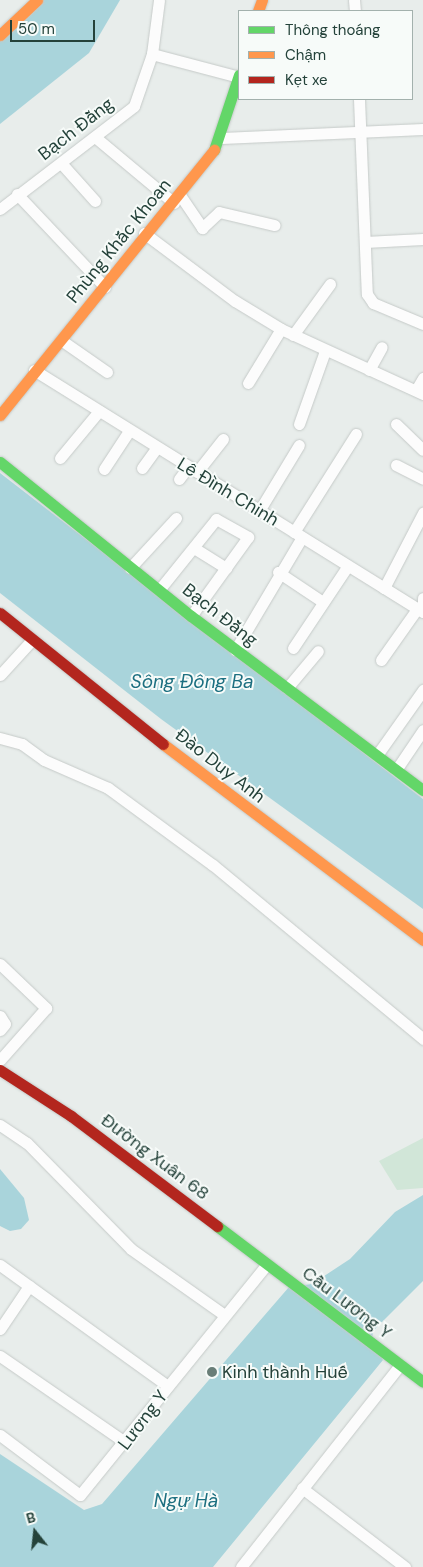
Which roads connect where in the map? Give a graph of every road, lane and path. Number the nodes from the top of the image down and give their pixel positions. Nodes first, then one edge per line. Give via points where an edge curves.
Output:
1 (37, 0) edge
2 (159, 0) edge
3 (0, 35) edge
4 (152, 54) junction
5 (238, 76) edge
6 (238, 80) edge
7 (359, 100) edge
8 (423, 129) edge
9 (361, 132) junction
10 (95, 137) junction
11 (222, 138) junction
12 (61, 163) junction
13 (17, 194) junction
14 (177, 199) junction
15 (95, 202) dead end
16 (0, 209) edge
17 (274, 225) dead end
18 (144, 233) junction
19 (423, 239) edge
20 (366, 242) junction
21 (330, 284) dead end
22 (105, 287) junction
23 (423, 324) edge
24 (281, 329) junction
25 (293, 335) junction
26 (61, 340) junction
27 (382, 346) dead end
28 (326, 351) junction
29 (34, 370) junction
30 (369, 370) junction
31 (107, 372) dead end
32 (423, 378) edge
33 (248, 383) dead end
34 (419, 392) edge
35 (99, 411) junction
36 (0, 415) edge
37 (299, 424) dead end
38 (396, 424) dead end
39 (129, 431) junction
40 (356, 434) dead end
41 (223, 439) dead end
42 (300, 445) dead end
43 (156, 449) junction
44 (423, 450) edge
45 (60, 458) dead end
46 (0, 462) edge
47 (396, 465) dead end
48 (142, 468) dead end
49 (104, 469) dead end
50 (192, 470) junction
51 (179, 478) dead end
52 (423, 479) edge
53 (259, 511) junction
54 (423, 513) edge
55 (176, 518) dead end
56 (298, 535) junction
57 (194, 548) junction
58 (348, 567) junction
59 (130, 568) junction
60 (226, 568) junction
61 (278, 572) junction
62 (384, 588) junction
63 (159, 590) junction
64 (423, 598) edge
65 (323, 602) junction
66 (421, 609) edge
67 (0, 613) edge
68 (191, 616) junction
69 (32, 640) junction
70 (293, 648) dead end
71 (236, 650) junction
72 (318, 651) dead end
73 (381, 660) dead end
74 (0, 676) edge
75 (287, 688) junction
76 (423, 690) edge
77 (423, 730) edge
78 (0, 738) edge
79 (377, 755) junction
80 (396, 770) junction
81 (423, 790) edge
82 (423, 940) edge
83 (1, 967) edge
84 (0, 1016) edge
85 (0, 1030) edge
86 (423, 1038) edge
87 (0, 1060) edge
88 (0, 1070) edge
89 (0, 1125) edge
90 (0, 1265) edge
91 (266, 1265) junction
92 (285, 1278) joint
93 (29, 1286) junction
94 (223, 1314) junction
95 (0, 1329) edge
96 (0, 1356) edge
97 (400, 1365) junction
98 (423, 1382) edge
99 (168, 1386) junction
100 (0, 1435) edge
101 (126, 1443) junction
102 (302, 1488) junction
103 (241, 1567) edge
104 (405, 1567) edge

1 - 3 street
2 - 4 street, Bạch Đằng
4 - 5 street
4 - 10 street, Bạch Đằng via 134,106
6 - 11 street, Phùng Khắc Khoan
7 - 9 street
8 - 9 street
9 - 11 street
9 - 20 street
10 - 12 street, Bạch Đằng
10 - 14 street
11 - 14 street, Phùng Khắc Khoan
12 - 13 street, Bạch Đằng
12 - 15 street
13 - 16 street, Bạch Đằng
13 - 22 street
14 - 17 street via 202,228 219,212
14 - 18 street, Phùng Khắc Khoan
18 - 22 street, Phùng Khắc Khoan
18 - 24 street via 234,300
19 - 20 street
20 - 23 street via 370,299
21 - 25 street
22 - 26 street, Phùng Khắc Khoan
24 - 25 street
24 - 33 street
25 - 28 street
26 - 29 street, Phùng Khắc Khoan
26 - 31 street
27 - 30 street
28 - 30 street
28 - 37 street
29 - 35 street, Lê Đình Chinh
29 - 36 street, Phùng Khắc Khoan
30 - 34 street
32 - 34 street
35 - 39 street, Lê Đình Chinh
35 - 45 street
38 - 44 street
39 - 43 street, Lê Đình Chinh
39 - 49 street
40 - 56 street
41 - 50 street
42 - 53 street
43 - 48 street
43 - 50 street, Lê Đình Chinh
46 - 59 street, Bạch Đằng
47 - 52 street
50 - 51 street
50 - 53 street, Lê Đình Chinh
53 - 56 street, Lê Đình Chinh
54 - 62 street
55 - 59 street
56 - 58 street, Lê Đình Chinh
56 - 61 street
57 - 60 street
57 - 60 street via 216,519 248,538
57 - 63 street
58 - 62 street, Lê Đình Chinh
58 - 65 street
59 - 63 street, Bạch Đằng
60 - 68 street
61 - 65 street
61 - 71 street
62 - 66 street, Lê Đình Chinh
63 - 68 street, Bạch Đằng
64 - 66 street
65 - 70 street
66 - 73 street
67 - 69 street, Đào Duy Anh
68 - 71 street, Bạch Đằng
69 - 74 street
69 - 82 street, Đào Duy Anh via 211,783
71 - 75 street, Bạch Đằng
72 - 75 street
75 - 79 street, Bạch Đằng
76 - 79 street
77 - 80 street
78 - 86 street via 22,744 44,760 108,788 213,865
79 - 80 street, Bạch Đằng
80 - 81 street, Bạch Đằng
83 - 87 street via 46,1008
84 - 85 street via 5,1021
88 - 91 street, Đường Xuân 68 via 71,1116
89 - 94 street via 27,1142 131,1249
90 - 93 street
91 - 92 street, Đường Xuân 68
91 - 94 street, Lương Y
92 - 97 street, Cầu Lương Y
93 - 95 street
93 - 99 street
94 - 99 street, Lương Y
96 - 101 street
97 - 98 street
97 - 102 street
99 - 101 street, Lương Y
100 - 101 street, Lương Y via 80,1495
102 - 103 street
102 - 104 street

